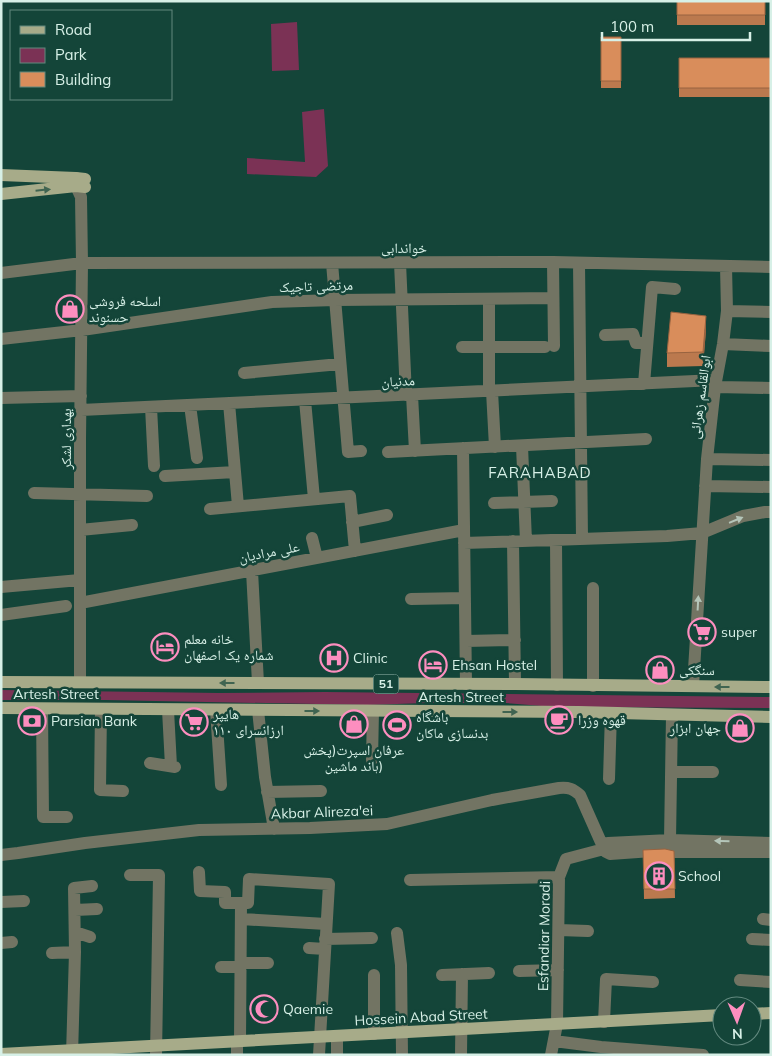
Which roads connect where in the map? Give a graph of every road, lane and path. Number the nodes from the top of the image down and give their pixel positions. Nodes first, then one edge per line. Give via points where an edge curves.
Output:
1 (1, 175) edge
2 (81, 186) junction
3 (1, 194) edge
4 (553, 262) junction
5 (82, 263) junction
6 (332, 263) junction
7 (400, 263) junction
8 (579, 263) junction
9 (726, 266) junction
10 (771, 267) edge
11 (1, 272) edge
12 (675, 289) dead end
13 (553, 298) junction
14 (402, 299) junction
15 (489, 299) junction
16 (335, 300) junction
17 (727, 311) junction
18 (771, 312) edge
19 (82, 330) junction
20 (605, 335) dead end
21 (1, 339) edge
22 (648, 343) junction
23 (723, 344) junction
24 (771, 346) edge
25 (462, 347) dead end
26 (489, 347) junction
27 (340, 364) junction
28 (244, 373) dead end
29 (644, 384) junction
30 (716, 384) junction
31 (580, 387) junction
32 (771, 388) edge
33 (491, 391) junction
34 (409, 395) junction
35 (81, 396) junction
36 (1, 398) edge
37 (343, 398) junction
38 (305, 400) junction
39 (229, 403) junction
40 (190, 405) junction
41 (151, 407) junction
42 (81, 410) junction
43 (646, 440) dead end
44 (581, 443) junction
45 (522, 446) junction
46 (495, 447) junction
47 (463, 448) junction
48 (361, 451) dead end
49 (415, 451) junction
50 (388, 452) dead end
51 (197, 458) dead end
52 (707, 459) junction
53 (771, 460) edge
54 (154, 466) dead end
55 (235, 472) junction
56 (165, 476) dead end
57 (705, 486) junction
58 (771, 486) edge
59 (34, 493) dead end
60 (80, 494) junction
61 (147, 496) dead end
62 (314, 500) junction
63 (552, 501) dead end
64 (524, 502) junction
65 (494, 503) dead end
66 (238, 506) junction
67 (210, 509) dead end
68 (771, 512) edge
69 (387, 515) dead end
70 (352, 522) junction
71 (132, 525) dead end
72 (80, 530) junction
73 (702, 533) junction
74 (464, 536) junction
75 (312, 538) dead end
76 (582, 539) junction
77 (556, 540) junction
78 (519, 541) junction
79 (355, 551) junction
80 (317, 558) junction
81 (252, 571) junction
82 (80, 580) junction
83 (1, 587) edge
84 (593, 588) dead end
85 (465, 598) junction
86 (411, 599) dead end
87 (80, 604) junction
88 (66, 606) dead end
89 (1, 615) edge
90 (515, 640) junction
91 (466, 641) junction
92 (1, 682) edge
93 (80, 682) junction
94 (258, 683) junction
95 (466, 684) junction
96 (515, 684) junction
97 (556, 685) junction
98 (593, 686) junction
99 (693, 686) junction
100 (771, 687) edge
101 (1, 708) edge
102 (42, 708) junction
103 (101, 709) junction
104 (168, 710) junction
105 (216, 710) junction
106 (258, 710) junction
107 (374, 711) junction
108 (611, 713) junction
109 (672, 715) junction
110 (771, 717) edge
111 (372, 760) dead end
112 (150, 763) dead end
113 (671, 772) junction
114 (713, 772) dead end
115 (610, 779) dead end
116 (221, 785) dead end
117 (123, 791) dead end
118 (321, 791) dead end
119 (267, 792) junction
120 (67, 817) dead end
121 (274, 829) junction
122 (670, 840) junction
123 (771, 843) edge
124 (604, 849) junction
125 (771, 852) edge
126 (1, 855) edge
127 (199, 872) dead end
128 (130, 876) dead end
129 (559, 877) junction
130 (410, 880) dead end
131 (92, 886) dead end
132 (24, 901) dead end
133 (1, 902) edge
134 (241, 903) junction
135 (97, 909) dead end
136 (74, 910) junction
137 (241, 920) junction
138 (326, 924) junction
139 (559, 930) junction
140 (588, 931) dead end
141 (75, 932) junction
142 (397, 933) dead end
143 (90, 937) dead end
144 (372, 938) dead end
145 (752, 939) dead end
146 (771, 940) edge
147 (325, 944) junction
148 (309, 948) dead end
149 (75, 952) junction
150 (52, 953) dead end
151 (268, 963) dead end
152 (241, 965) junction
153 (221, 967) dead end
154 (558, 970) junction
155 (519, 971) dead end
156 (489, 973) dead end
157 (462, 974) junction
158 (374, 975) dead end
159 (442, 975) dead end
160 (740, 980) dead end
161 (653, 982) dead end
162 (771, 982) edge
163 (712, 1016) edge
164 (604, 1022) junction
165 (557, 1024) junction
166 (462, 1029) junction
167 (402, 1033) junction
168 (374, 1034) junction
169 (337, 1036) junction
170 (319, 1037) junction
171 (238, 1041) junction
172 (554, 1041) junction
173 (156, 1050) edge
174 (609, 1051) edge
175 (72, 1053) edge
176 (671, 1053) edge
177 (1, 1054) edge
178 (237, 1055) edge
179 (319, 1055) edge
180 (337, 1055) edge
181 (402, 1055) edge
182 (461, 1055) edge
183 (551, 1055) edge
184 (703, 1055) edge

1 - 2 main road
3 -> 2 main road
2 - 5 street, بهداری لشکر
4 - 7 street, خواندابی
4 - 8 street, خواندابی
4 - 13 street
5 - 6 street, خواندابی
5 - 11 street, خواندابی
5 - 19 street, بهداری لشکر
6 - 7 street, خواندابی
6 - 16 street
7 - 14 street
8 - 9 street, خواندابی
8 - 31 street
9 - 10 street, خواندابی
9 - 17 street, ابوالقاسم زهرائی
12 - 22 street via 652,287
13 - 15 street, مرتضی تاجیک
13 - 26 street via 549,346
14 - 15 street, مرتضی تاجیک
14 - 16 street, مرتضی تاجیک
14 - 34 street
15 - 26 street
16 - 19 street, مرتضی تاجیک via 272,302
16 - 27 street
17 - 18 street
17 - 23 street, ابوالقاسم زهرائی
19 - 21 street, مرتضی تاجیک
19 - 35 street, بهداری لشکر
20 - 22 street via 633,334 636,343
22 - 29 street
23 - 24 street
23 - 30 street, ابوالقاسم زهرائی
25 - 26 street
26 - 33 street
27 - 28 street
27 - 37 street
29 - 30 street, مدنیان
29 - 31 street, مدنیان
30 - 32 street, مدنیان
30 - 52 street, ابوالقاسم زهرائی
31 - 33 street, مدنیان
31 - 44 street
33 - 34 street, مدنیان
33 - 46 street
34 - 37 street, مدنیان
34 - 49 street
35 - 36 street
35 - 42 street, بهداری لشکر
37 - 38 street, مدنیان
37 - 48 street via 348,452
38 - 39 street, مدنیان
38 - 62 street
39 - 40 street, مدنیان
39 - 55 street
40 - 41 street, مدنیان
40 - 51 street
41 - 42 street, مدنیان
41 - 54 street
42 - 60 street, بهداری لشکر
43 - 44 street
44 - 45 street
44 - 76 street
45 - 46 street
45 - 64 street
46 - 47 street
47 - 49 street
47 - 74 street
49 - 50 street
52 - 53 street
52 - 57 street, ابوالقاسم زهرائی
55 - 56 street
55 - 66 street
57 - 58 street
57 - 73 street, ابوالقاسم زهرائی
59 - 60 street
60 - 61 street
60 - 72 street, بهداری لشکر
62 - 66 street
62 - 70 street via 350,496
63 - 64 street
64 - 65 street
64 - 78 street
66 - 67 street
73 -> 68 street, علی مرادیان via 744,516
69 - 70 street
70 - 79 street
71 - 72 street
72 - 82 street, بهداری لشکر
73 - 76 street, علی مرادیان
99 -> 73 street, ابوالقاسم زهرائی
74 - 78 street, علی مرادیان
74 - 79 street, علی مرادیان
74 - 85 street
75 - 80 street
76 - 77 street, علی مرادیان
77 - 78 street, علی مرادیان
77 - 97 street
78 - 90 street
79 - 80 street, علی مرادیان
80 - 81 street, علی مرادیان
81 - 87 street, علی مرادیان
81 - 94 street
82 - 83 street
82 - 87 street, بهداری لشکر
84 - 98 street
85 - 86 street
85 - 91 street
87 - 93 street, بهداری لشکر
88 - 89 street
90 - 91 street
90 - 96 street
91 - 95 street
92 - 93 main road, Artesh Street / 51
94 -> 93 main road, Artesh Street / 51
94 - 95 main road, Artesh Street / 51
95 - 96 main road, Artesh Street / 51
96 - 97 main road, Artesh Street / 51
97 - 98 main road, Artesh Street / 51
98 - 99 main road, Artesh Street / 51
100 -> 99 main road, Artesh Street / 51
101 - 102 main road, Artesh Street / 51
102 - 103 main road, Artesh Street / 51
102 - 120 street via 42,817
103 - 104 main road, Artesh Street / 51
103 - 117 street via 100,790
104 - 105 main road, Artesh Street / 51
104 - 112 street via 173,766
105 - 106 main road, Artesh Street / 51
105 - 116 street
106 -> 107 main road, Artesh Street / 51
106 - 119 street
107 -> 108 main road, Artesh Street / 51
107 - 111 street
108 - 109 main road, Artesh Street / 51
108 - 115 street
109 - 110 main road, Artesh Street / 51
109 - 113 street
113 - 114 street
113 - 122 street
118 - 119 street
119 - 121 street
121 - 124 street, Akbar Alireza'ei via 387,824 492,800 568,788 580,795
121 - 126 street, Akbar Alireza'ei via 199,830
123 -> 122 street, Esfandiar Moradi
122 - 124 street, Esfandiar Moradi via 608,843
124 - 125 street, Esfandiar Moradi via 610,854 666,850
124 - 129 street, Esfandiar Moradi via 566,859
127 - 134 street via 200,891 225,892 225,903
128 - 173 street via 159,875
129 - 130 street
129 - 139 street, Esfandiar Moradi
131 - 136 street via 74,888
132 - 133 street
134 - 137 street
134 - 138 street via 248,903 249,879 329,884
135 - 136 street
136 - 141 street
137 - 138 street
137 - 152 street
138 - 147 street
139 - 140 street
139 - 154 street, Esfandiar Moradi
141 - 143 street
141 - 149 street
142 - 167 street
144 - 147 street
145 - 146 street
147 - 148 street
147 - 170 street
149 - 150 street
149 - 175 street
151 - 152 street
152 - 153 street
152 - 171 street
154 - 155 street
154 - 165 street, Esfandiar Moradi
156 - 157 street
157 - 159 street
157 - 166 street
158 - 168 street
160 - 162 street
161 - 164 street via 606,979
163 - 164 main road, Hossein Abad Street
164 - 165 main road, Hossein Abad Street
165 - 166 main road, Hossein Abad Street
165 - 172 street, Esfandiar Moradi
166 - 167 main road, Hossein Abad Street
166 - 182 street
167 - 168 main road, Hossein Abad Street
167 - 181 street
168 - 169 main road, Hossein Abad Street
169 - 170 main road, Hossein Abad Street
169 - 180 street
170 - 171 main road, Hossein Abad Street
170 - 179 street
171 - 173 main road, Hossein Abad Street
171 - 178 street
172 - 174 street
172 - 183 street, Esfandiar Moradi
173 - 175 main road, Hossein Abad Street
174 - 176 street
175 - 177 main road, Hossein Abad Street
176 - 184 street

